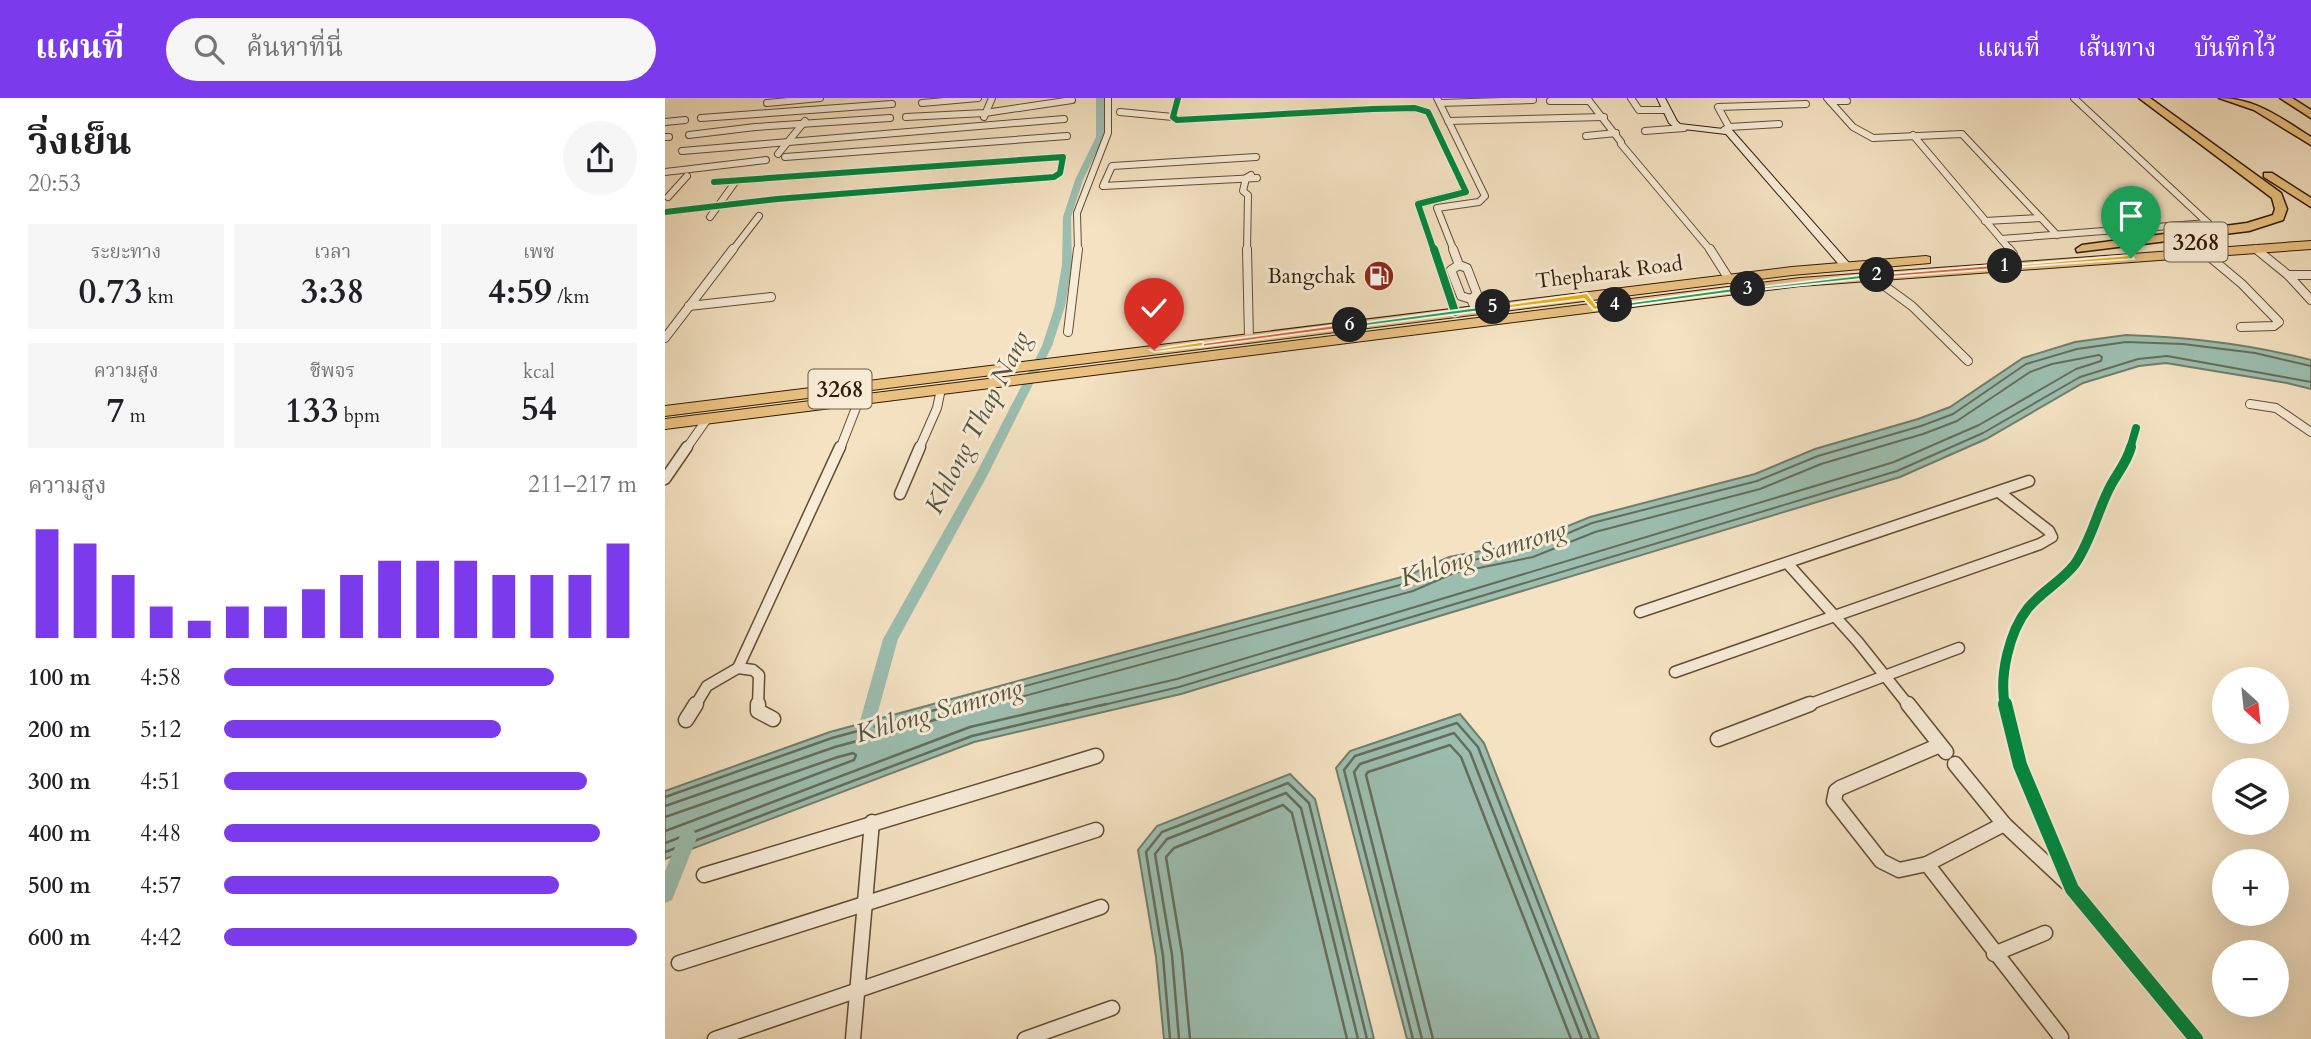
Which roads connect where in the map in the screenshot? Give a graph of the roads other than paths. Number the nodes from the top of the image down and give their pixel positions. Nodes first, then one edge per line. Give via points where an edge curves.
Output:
1 (820, 98) edge
2 (978, 98) edge
3 (992, 98) edge
4 (1108, 98) edge
5 (1178, 98) edge
6 (1191, 98) edge
7 (1631, 98) edge
8 (1661, 98) edge
9 (1755, 98) edge
10 (2074, 98) edge
11 (2144, 98) edge
12 (2224, 98) edge
13 (2302, 98) edge
14 (1588, 99) edge
15 (1072, 100) dead end
16 (1439, 100) edge
17 (1533, 100) dead end
18 (1829, 100) edge
19 (2169, 100) dead end
20 (1550, 101) dead end
21 (1847, 101) dead end
22 (2281, 101) edge
23 (767, 102) edge
24 (922, 103) dead end
25 (892, 104) dead end
26 (1806, 104) dead end
27 (2311, 104) edge
28 (1759, 105) junction
29 (815, 109) junction
30 (1666, 110) junction
31 (1120, 112) dead end
32 (985, 113) junction
33 (1765, 113) dead end
34 (2311, 115) edge
35 (906, 117) dead end
36 (1173, 117) junction
37 (1604, 117) junction
38 (701, 118) dead end
39 (890, 118) dead end
40 (1064, 119) dead end
41 (685, 120) dead end
42 (1448, 121) junction
43 (665, 122) edge
44 (803, 124) junction
45 (1779, 124) dead end
46 (978, 128) junction
47 (1684, 128) junction
48 (2311, 128) edge
49 (1727, 129) junction
50 (1645, 131) dead end
51 (1616, 133) junction
52 (689, 135) dead end
53 (1913, 135) junction
54 (1067, 136) dead end
55 (1586, 136) dead end
56 (790, 141) junction
57 (2311, 142) edge
58 (971, 145) junction
59 (682, 151) dead end
60 (782, 156) junction
61 (665, 172) edge
62 (687, 176) dead end
63 (1255, 176) junction
64 (1246, 178) junction
65 (737, 181) junction
66 (714, 182) dead end
67 (666, 194) edge
68 (1248, 195) junction
69 (2311, 203) edge
70 (716, 205) junction
71 (665, 212) edge
72 (710, 216) dead end
73 (759, 216) dead end
74 (2041, 218) junction
75 (1985, 221) junction
76 (2057, 235) junction
77 (2311, 235) edge
78 (2001, 239) junction
79 (2311, 245) edge
80 (2082, 249) junction
81 (2256, 249) junction
82 (2205, 253) junction
83 (2013, 254) junction
84 (1459, 265) junction
85 (1846, 266) junction
86 (2288, 275) junction
87 (2311, 275) edge
88 (1871, 276) junction
89 (1729, 279) junction
90 (771, 298) dead end
91 (2311, 300) edge
92 (1590, 302) junction
93 (1474, 304) junction
94 (689, 306) junction
95 (1455, 312) junction
96 (2241, 327) dead end
97 (1068, 332) dead end
98 (665, 338) edge
99 (1249, 338) junction
100 (1968, 361) dead end
101 (1012, 374) junction
102 (941, 389) junction
103 (859, 400) junction
104 (2250, 404) dead end
105 (665, 411) edge
106 (707, 419) junction
107 (665, 425) edge
108 (2136, 428) dead end
109 (2311, 432) edge
110 (665, 479) edge
111 (2029, 481) dead end
112 (1999, 492) junction
113 (900, 494) dead end
114 (1788, 564) junction
115 (1640, 612) dead end
116 (1834, 616) junction
117 (1959, 648) dead end
118 (738, 668) junction
119 (1675, 672) dead end
120 (1885, 677) junction
121 (773, 719) dead end
122 (687, 720) dead end
123 (1718, 739) dead end
124 (1096, 756) dead end
125 (1955, 764) dead end
126 (872, 822) junction
127 (2007, 827) junction
128 (1096, 830) dead end
129 (1927, 864) junction
130 (704, 875) dead end
131 (2072, 889) junction
132 (866, 902) junction
133 (1101, 907) dead end
134 (2045, 933) dead end
135 (1994, 954) junction
136 (679, 963) dead end
137 (857, 990) junction
138 (1112, 1008) dead end
139 (2061, 1037) dead end
140 (715, 1039) edge
141 (853, 1039) edge
142 (1025, 1039) edge
143 (2196, 1039) edge

1 - 23 street
2 - 24 street
3 - 32 street
4 - 97 street via 1108,133 1077,213 1078,258
5 - 6 street
5 - 36 street
7 - 30 street via 1639,110
8 - 30 street
9 - 28 street
10 - 76 street via 2208,223
11 - 80 highway via 2277,196 2279,217 2249,227
12 - 57 highway via 2258,108
13 - 27 highway
14 - 20 street
14 - 37 street
15 - 32 street
16 - 17 street
16 - 42 street
18 - 21 street
18 - 53 street via 1861,134 1877,138
19 - 69 highway via 2170,111
22 - 34 highway
22 - 48 highway
25 - 29 street
26 - 28 street
28 - 33 street
28 - 49 street via 1718,107
29 - 38 street
29 - 44 street
30 - 47 street via 1673,122
31 - 36 street via 1146,118
32 - 35 street
32 - 46 street
36 - 95 street via 1191,120 1408,108 1428,112 1466,191 1418,204
37 - 42 street
37 - 51 street
39 - 44 street
40 - 46 street
41 - 43 street
42 - 84 street via 1485,196 1479,202 1437,206
44 - 52 street
44 - 56 street
45 - 49 street
46 - 56 street
46 - 58 street
47 - 49 street
47 - 50 street
49 - 85 street
51 - 55 street
51 - 89 street
53 - 74 street via 1962,134
53 - 75 street
54 - 58 street
56 - 59 street
56 - 60 street
58 - 60 street
60 - 61 street via 775,161
62 - 67 street
63 - 64 street
63 - 64 street via 1256,154 1112,166 1103,186
63 - 68 street via 1253,192
64 - 68 street via 1243,191
65 - 66 street
65 - 70 street
65 - 70 street via 1063,158 1060,173 1054,177
68 - 99 street
70 - 71 street
70 - 72 street
73 - 94 street
74 - 75 street
74 - 76 street
75 - 78 street
76 - 78 street
77 - 80 main road, Thepharak Road / 3268
78 - 83 street
79 - 81 main road, Thepharak Road / 3268
80 - 83 main road, Thepharak Road / 3268
81 - 82 main road, Thepharak Road / 3268
81 - 86 street
82 - 88 main road, Thepharak Road / 3268
82 - 96 street via 2279,323
83 - 85 main road, Thepharak Road / 3268
84 - 93 street via 1467,268 1477,294
84 - 93 street via 1451,270 1458,289
85 - 89 main road, Thepharak Road / 3268
86 - 87 street
86 - 91 street
88 - 92 main road, Thepharak Road / 3268
88 - 100 street via 1912,306
89 - 92 main road, Thepharak Road / 3268
90 - 94 street
92 - 93 main road, Thepharak Road / 3268
92 - 101 main road, Thepharak Road / 3268 via 1051,375
93 - 95 main road, Thepharak Road / 3268
94 - 98 street
95 - 99 main road, Thepharak Road / 3268
99 - 101 main road, Thepharak Road / 3268 via 1060,361
101 - 102 main road, Thepharak Road / 3268
101 - 105 main road, Thepharak Road / 3268
102 - 103 main road, Thepharak Road / 3268
102 - 113 street
103 - 106 main road, Thepharak Road / 3268
103 - 118 street via 830,474
104 - 109 street via 2276,408
106 - 107 main road, Thepharak Road / 3268
106 - 110 street
108 - 131 street via 2128,458 2074,565 2021,617 2004,679 2004,702 2020,765
111 - 112 street
112 - 114 street
112 - 116 street via 2052,537
114 - 115 street
114 - 116 street
116 - 119 street
116 - 120 street
117 - 120 street
118 - 121 street via 759,675 758,711
118 - 122 street via 706,686
120 - 123 street
120 - 129 street via 1943,749 1840,788 1834,798 1881,861 1899,870
124 - 126 street
125 - 127 street
126 - 130 street
126 - 132 street
127 - 129 street
127 - 131 street
128 - 132 street
129 - 135 street
131 - 143 street
132 - 136 street
132 - 137 street
133 - 137 street
134 - 135 street
135 - 139 street
137 - 140 street
137 - 141 street
138 - 142 street

